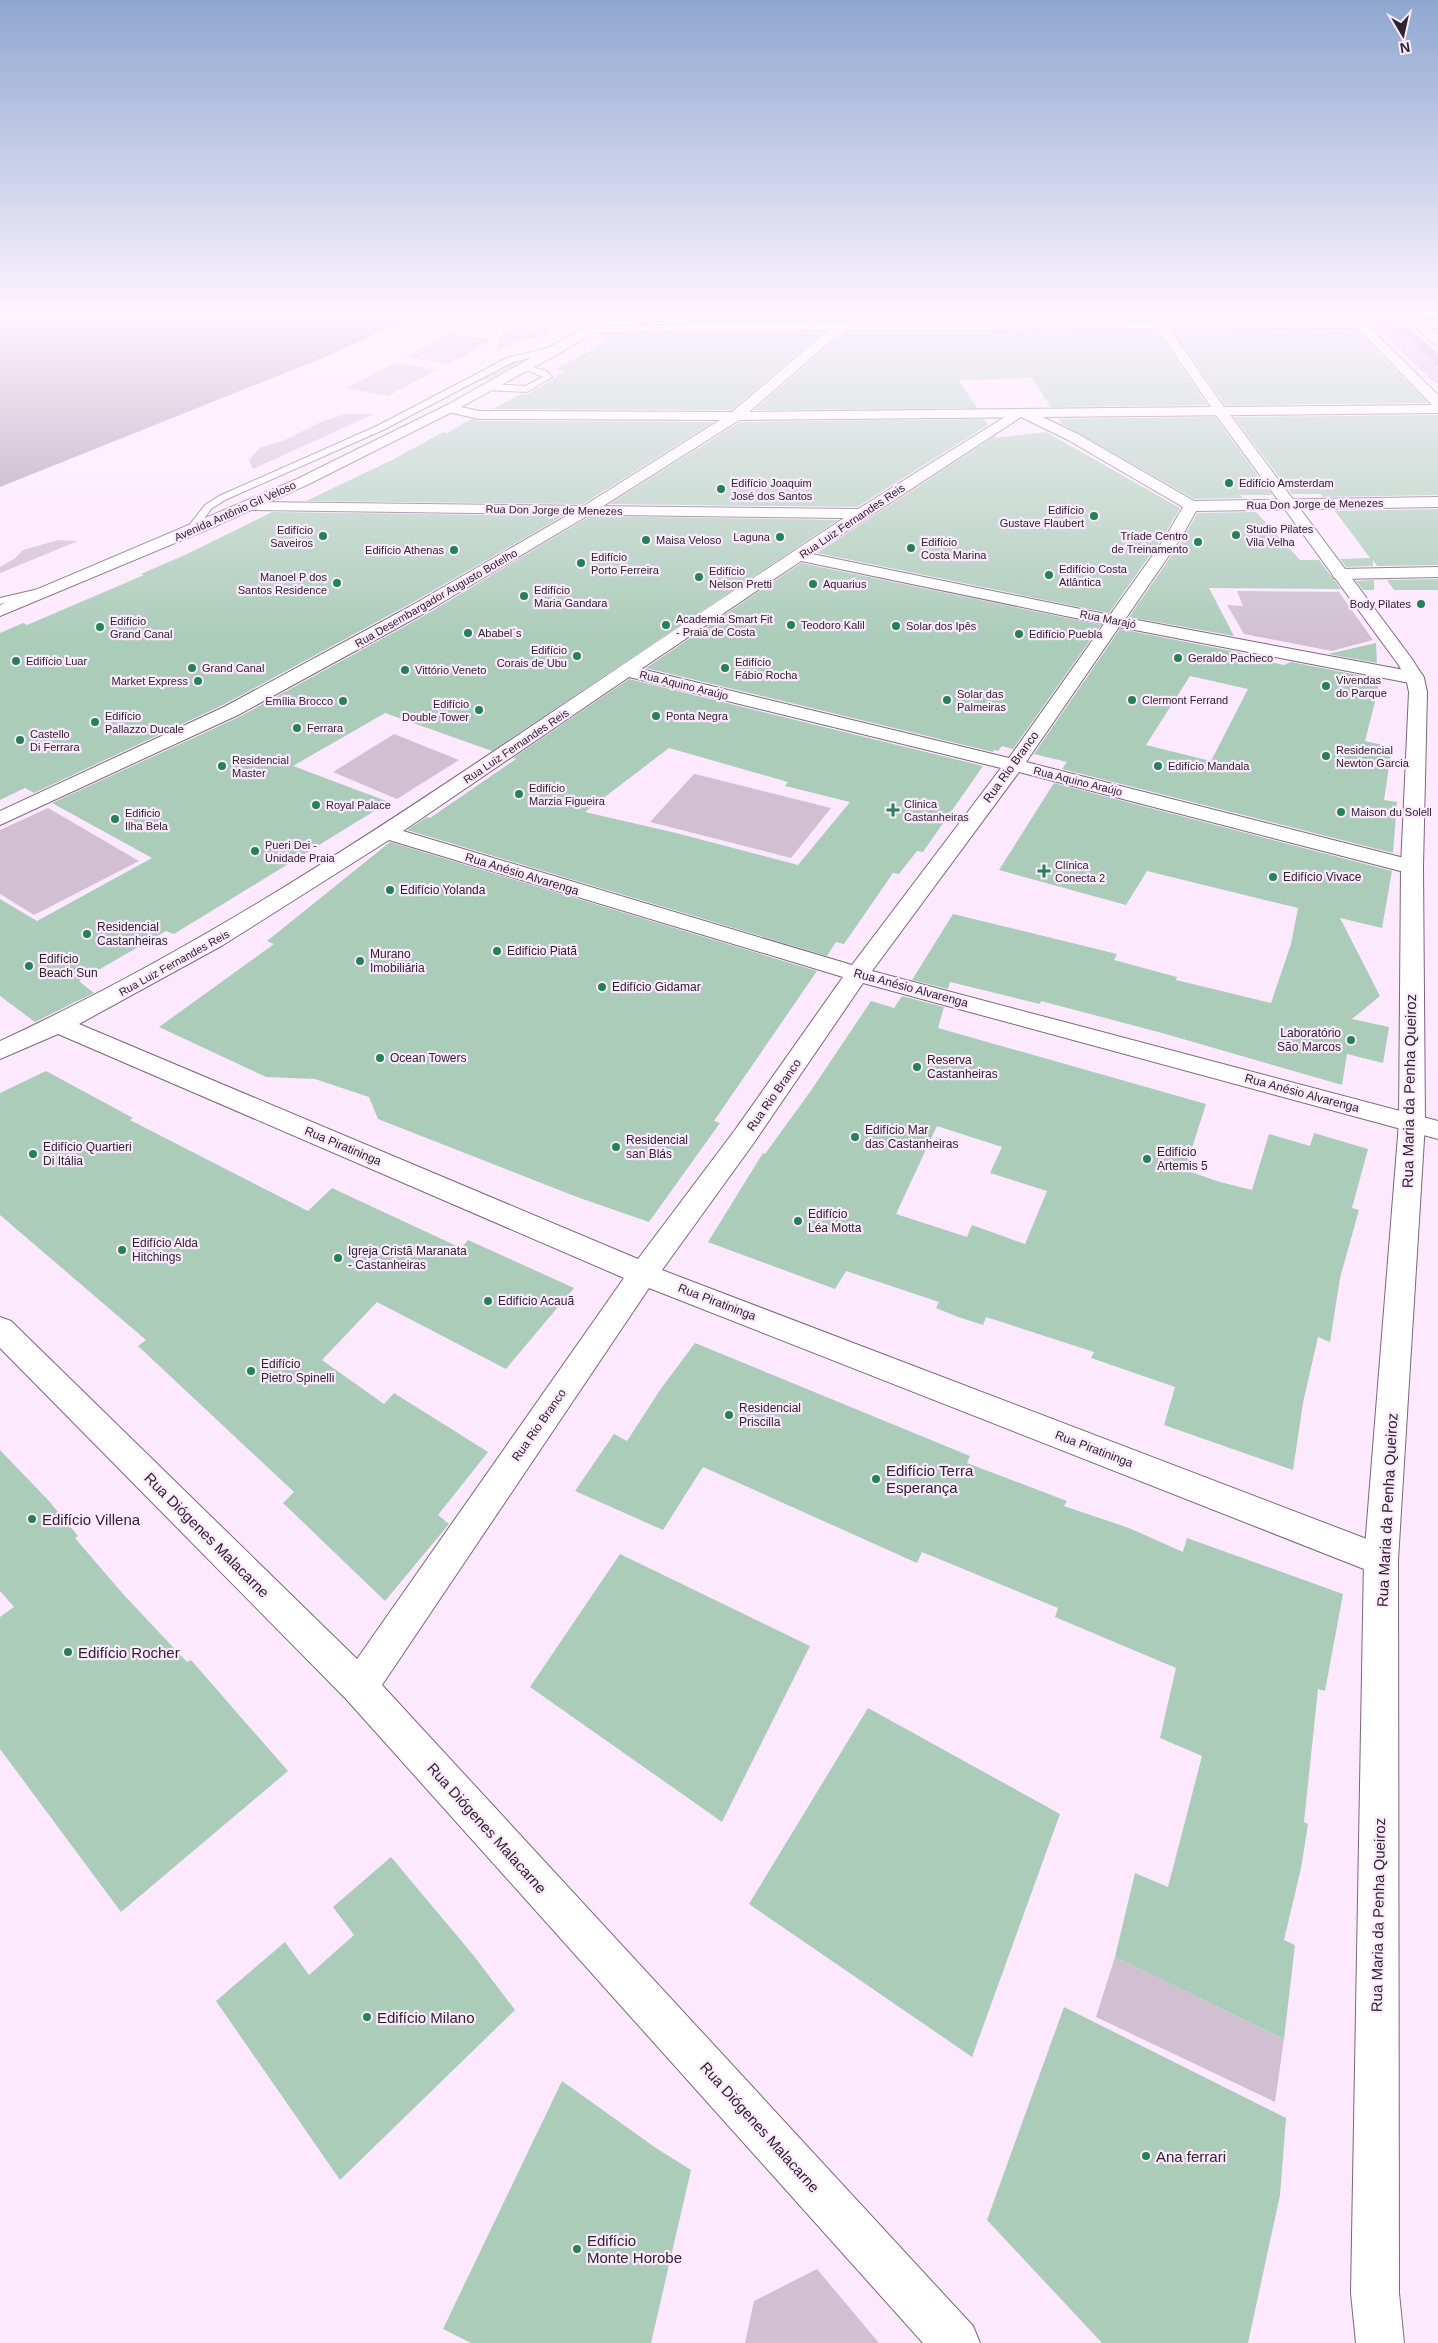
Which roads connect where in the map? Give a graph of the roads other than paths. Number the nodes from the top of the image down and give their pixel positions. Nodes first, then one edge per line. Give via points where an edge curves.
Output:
1 (391, 421) edge
2 (423, 421) edge
3 (728, 421) edge
4 (1008, 421) edge
5 (1036, 421) edge
6 (1227, 421) edge
7 (1438, 502) edge
8 (249, 505) junction
9 (1288, 505) junction
10 (1192, 506) junction
11 (587, 510) junction
12 (860, 514) junction
13 (189, 532) junction
14 (801, 556) junction
15 (1438, 572) edge
16 (1340, 574) junction
17 (48, 590) junction
18 (0, 601) edge
19 (0, 611) edge
20 (1113, 620) junction
21 (626, 671) junction
22 (1415, 678) junction
23 (1014, 765) junction
24 (0, 819) edge
25 (387, 833) junction
26 (1412, 867) junction
27 (857, 974) junction
28 (60, 1025) junction
29 (0, 1052) edge
30 (1425, 1126) edge
31 (644, 1274) junction
32 (0, 1329) edge
33 (1381, 1560) junction
34 (359, 1687) junction
35 (956, 2343) edge
36 (1380, 2343) edge

1 - 13 lane via 222,498 208,507
2 - 8 street, Avenida Antônio Gil Veloso
3 - 11 street, Rua Desembargador Augusto Botelho
4 - 12 street, Rua Luiz Fernandes Reis
5 - 10 street via 1064,439 1087,446
6 - 9 street
7 - 9 street, Rua Don Jorge de Menezes
8 - 11 street, Rua Don Jorge de Menezes
8 - 13 street, Avenida Antônio Gil Veloso
9 - 10 street, Rua Don Jorge de Menezes
9 - 16 street
10 - 20 street, Rua Rio Branco via 1173,538
11 - 12 street, Rua Don Jorge de Menezes
11 - 24 street, Rua Desembargador Augusto Botelho via 365,640 231,712
12 - 14 street, Rua Luiz Fernandes Reis
13 - 17 street, Avenida Antônio Gil Veloso
14 - 20 street, Rua Marajó
14 - 21 street, Rua Luiz Fernandes Reis
15 - 16 street
16 - 22 street
17 - 18 lane
17 - 19 street, Avenida Antônio Gil Veloso
20 - 22 street, Rua Marajó
20 - 23 street, Rua Rio Branco
21 - 23 street, Rua Aquino Araújo
21 - 25 street, Rua Luiz Fernandes Reis
22 - 26 street, Rua Maria da Penha Queiroz via 1418,692
23 - 26 street, Rua Aquino Araújo
23 - 27 street, Rua Rio Branco
25 - 27 street, Rua Anésio Alvarenga
25 - 28 street, Rua Luiz Fernandes Reis via 218,940
26 - 30 street, Rua Maria da Penha Queiroz
27 - 30 street, Rua Anésio Alvarenga
27 - 31 street, Rua Rio Branco
28 - 29 street, Rua Luiz Fernandes Reis
28 - 31 street, Rua Piratininga
30 - 33 street, Rua Maria da Penha Queiroz
31 - 33 street, Rua Piratininga
31 - 34 street, Rua Rio Branco
32 - 34 street, Rua Diógenes Malacarne
33 - 36 street, Rua Maria da Penha Queiroz via 1374,2293
34 - 35 street, Rua Diógenes Malacarne

